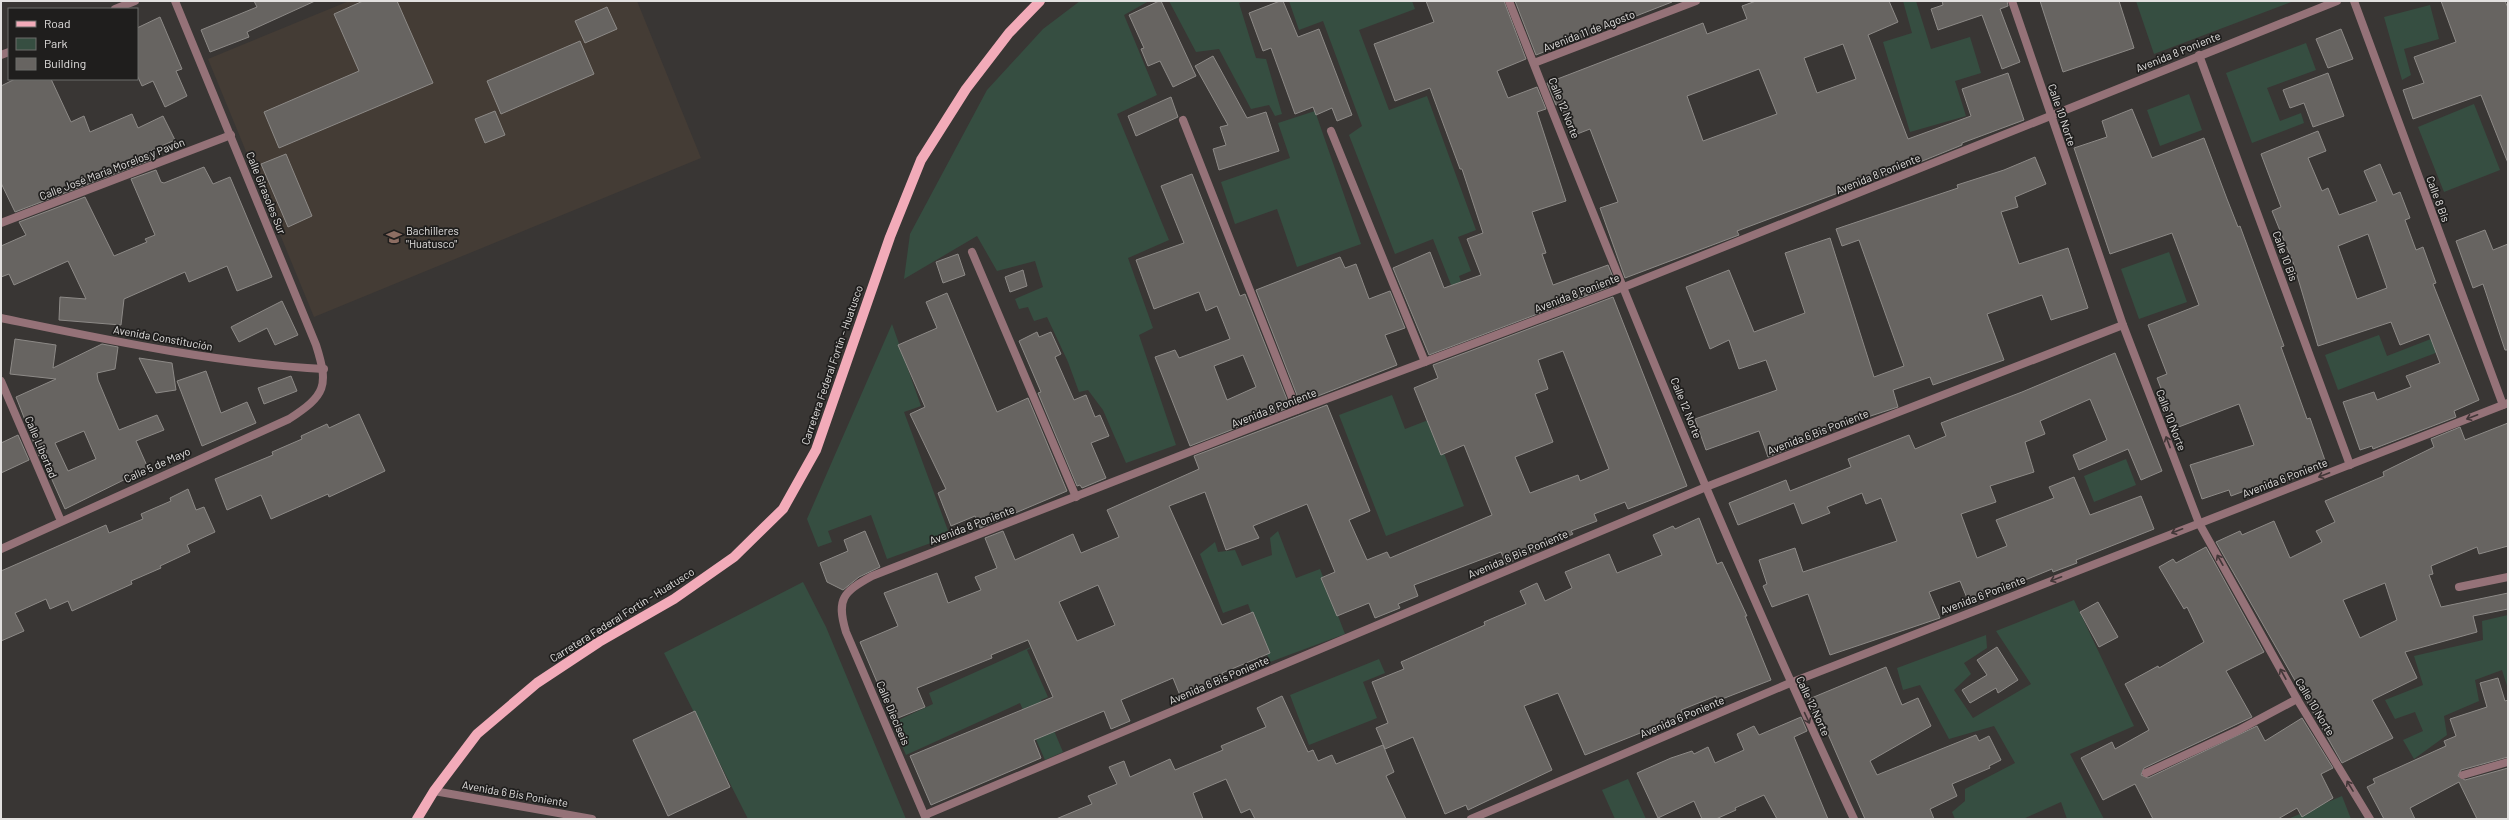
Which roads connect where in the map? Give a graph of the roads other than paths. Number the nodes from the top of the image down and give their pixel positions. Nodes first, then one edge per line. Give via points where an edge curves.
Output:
1 (135, 1) edge
2 (175, 1) edge
3 (1040, 1) edge
4 (1509, 1) edge
5 (1696, 1) edge
6 (2012, 1) edge
7 (2337, 1) edge
8 (2354, 1) edge
9 (118, 8) edge
10 (2199, 56) junction
11 (1534, 63) junction
12 (2050, 117) junction
13 (1183, 120) dead end
14 (1331, 131) dead end
15 (231, 135) junction
16 (1, 223) edge
17 (972, 252) dead end
18 (1624, 287) junction
19 (1, 318) edge
20 (2123, 325) junction
21 (1425, 362) junction
22 (324, 369) junction
23 (1, 381) edge
24 (318, 395) joint
25 (2505, 404) edge
26 (1297, 410) junction
27 (2350, 465) junction
28 (1706, 487) junction
29 (1076, 497) junction
30 (61, 521) junction
31 (2199, 522) junction
32 (1, 549) edge
33 (2508, 577) edge
34 (2459, 587) dead end
35 (841, 615) joint
36 (1790, 682) junction
37 (2297, 699) junction
38 (2508, 762) edge
39 (2146, 773) dead end
40 (2463, 775) dead end
41 (434, 791) junction
42 (926, 817) edge
43 (418, 819) edge
44 (592, 819) edge
45 (1471, 819) edge
46 (1854, 819) edge
47 (2370, 819) edge

1 - 9 street
2 - 15 street, Calle Girasoles Sur
3 - 41 main road, Carretera Federal Fortín - Huatusco via 1008,33 966,89 921,160 890,237 816,450 783,509 734,557 680,595 599,642 537,683 477,734
4 - 11 street, Calle 12 Norte
5 - 11 street, Avenida 11 de Agosto
6 - 12 street, Calle 10 Norte
7 - 10 street, Avenida 8 Poniente
8 - 25 street, Calle 8 Bis
10 - 12 street, Avenida 8 Poniente
10 - 27 street, Calle 10 Bis
11 - 18 street, Calle 12 Norte
12 - 18 street, Avenida 8 Poniente
12 - 20 street, Calle 10 Norte
13 - 26 street
14 - 21 street
15 - 16 street, Calle José María Morelos y Pavón
15 - 22 street, Calle Girasoles Sur
17 - 29 street
18 - 21 street, Avenida 8 Poniente
18 - 28 street, Calle 12 Norte
19 - 22 street, Avenida Constitución via 158,349 278,366
20 - 28 street, Avenida 6 Bis Poniente
31 -> 20 street, Calle 10 Norte
21 - 26 street, Avenida 8 Poniente
22 - 24 street, Calle Girasoles Sur via 324,383
23 - 30 street, Calle Libertad
24 - 30 street, Calle 5 de Mayo via 289,419
25 -> 27 street, Avenida 6 Poniente
26 - 29 street, Avenida 8 Poniente
27 -> 31 street, Avenida 6 Poniente
28 - 36 street, Calle 12 Norte
28 - 42 street, Avenida 6 Bis Poniente
29 - 35 street, Avenida 8 Poniente via 872,576 844,594
30 - 32 street, Calle 5 de Mayo
31 -> 36 street, Avenida 6 Poniente
37 -> 31 street, Calle 10 Norte
33 - 34 street
35 - 42 street, Calle Dieciseis
36 - 45 street, Avenida 6 Poniente
36 -> 46 street, Calle 12 Norte
37 - 39 street via 2237,731
47 -> 37 street, Calle 10 Norte
38 - 40 street
41 - 43 main road, Carretera Federal Fortín - Huatusco
41 - 44 street, Avenida 6 Bis Poniente

